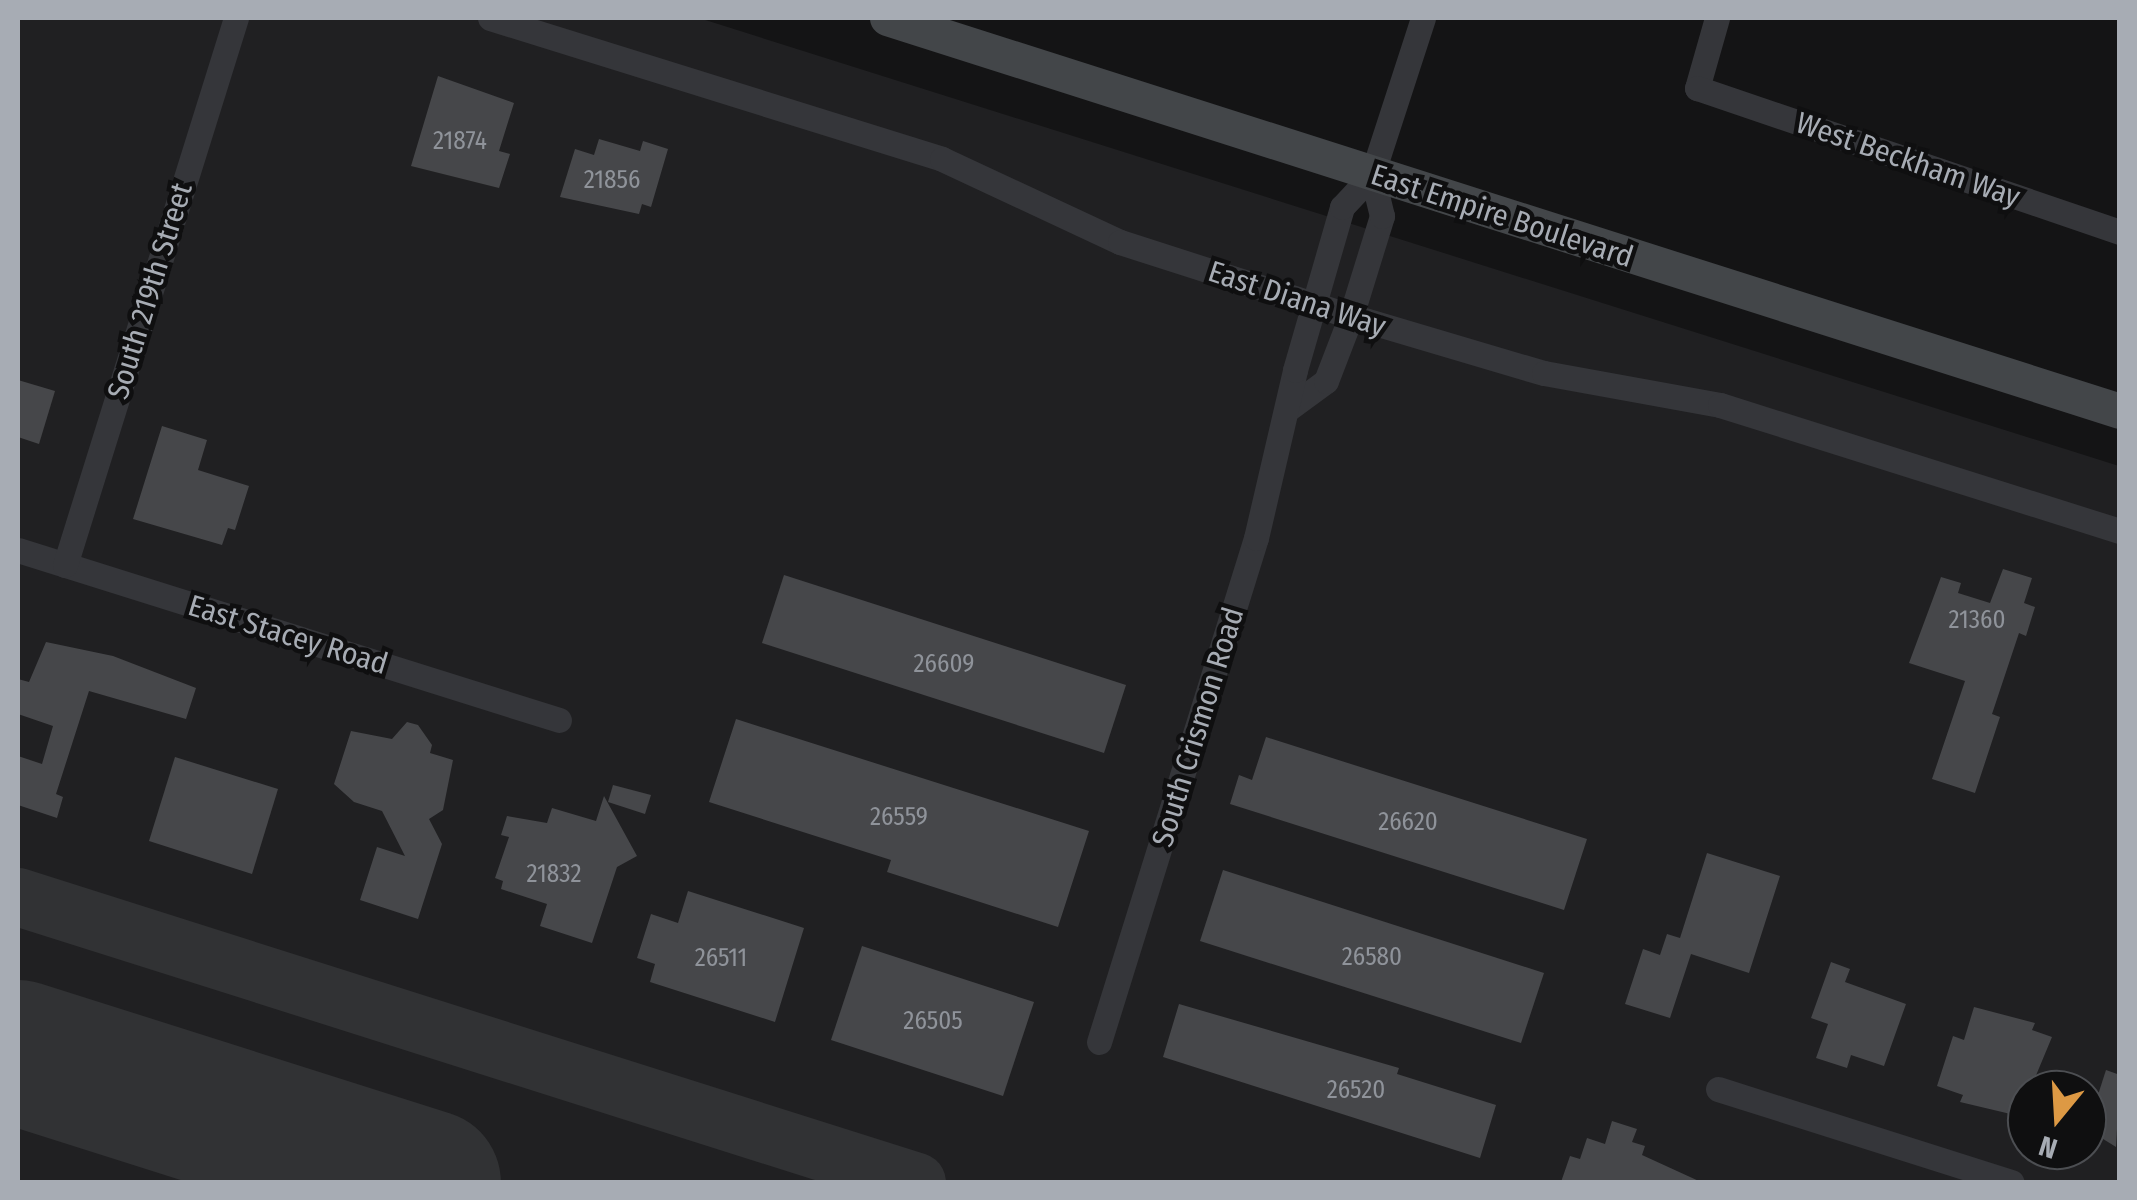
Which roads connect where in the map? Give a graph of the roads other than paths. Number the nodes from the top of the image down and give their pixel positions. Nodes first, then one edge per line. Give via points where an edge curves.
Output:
1 (236, 18) edge
2 (490, 18) edge
3 (887, 18) edge
4 (1423, 18) edge
5 (1718, 18) edge
6 (1372, 175) junction
7 (2120, 232) edge
8 (1314, 305) junction
9 (1351, 316) junction
10 (1288, 409) junction
11 (2120, 411) edge
12 (2120, 530) edge
13 (18, 550) edge
14 (65, 565) junction
15 (558, 720) dead end
16 (1099, 1042) dead end
17 (1718, 1089) dead end
18 (2012, 1182) edge

1 - 14 street, South 219th Street
2 - 8 street, East Diana Way via 942,159 1120,242
3 - 6 street, East Empire Boulevard
4 - 6 street
5 - 7 street, West Beckham Way via 1698,88
6 - 8 street, South Crismon Road via 1342,207
6 - 9 street via 1382,216
6 - 11 street, East Empire Boulevard
8 - 9 street, East Diana Way
8 - 10 street, South Crismon Road
9 - 10 street via 1326,381
9 - 12 street, East Diana Way via 1530,370 1720,405
10 - 16 street, South Crismon Road via 1256,538
13 - 14 street, East Stacey Road
14 - 15 street, East Stacey Road
17 - 18 street

